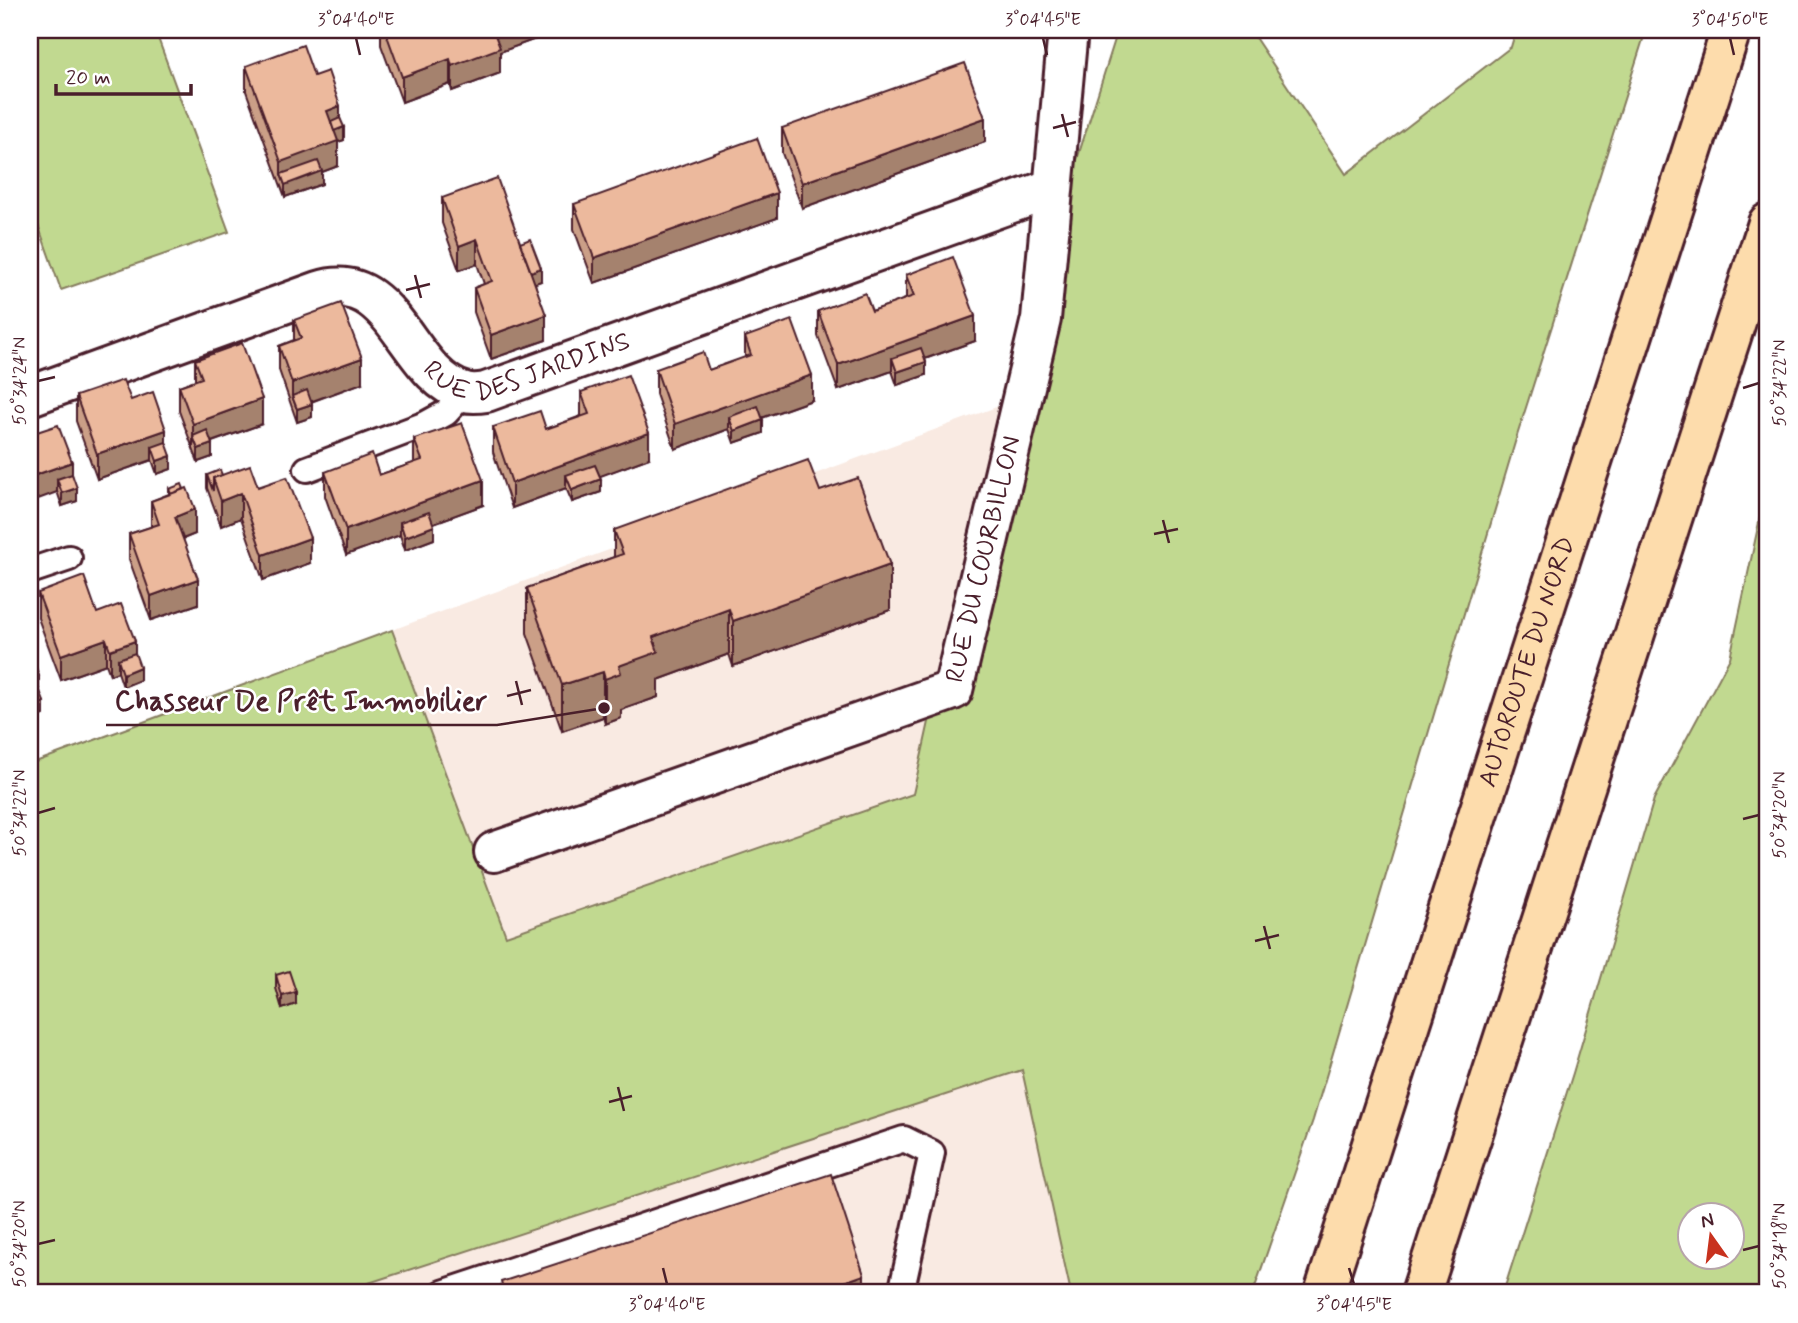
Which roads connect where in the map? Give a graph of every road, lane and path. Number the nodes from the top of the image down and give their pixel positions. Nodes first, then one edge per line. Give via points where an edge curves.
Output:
1 (1068, 30) edge
2 (1731, 30) edge
3 (1053, 188) junction
4 (1768, 223) edge
5 (465, 392) junction
6 (30, 396) edge
7 (307, 469) dead end
8 (69, 558) dead end
9 (30, 571) edge
10 (494, 852) dead end
11 (443, 1293) edge
12 (901, 1293) edge
13 (1324, 1293) edge
14 (1421, 1293) edge

1 - 3 street, RUE DU COURBILLON
2 - 13 highway, AUTOROUTE DU NORD
3 - 5 street, RUE DES JARDINS via 499,388
3 - 10 street, RUE DU COURBILLON via 1041,319 953,690
4 - 14 highway
5 - 6 street, RUE DES JARDINS via 437,374 375,301 339,286
5 - 7 lane via 446,413 426,424
8 - 9 lane
11 - 12 lane via 904,1139 932,1153

